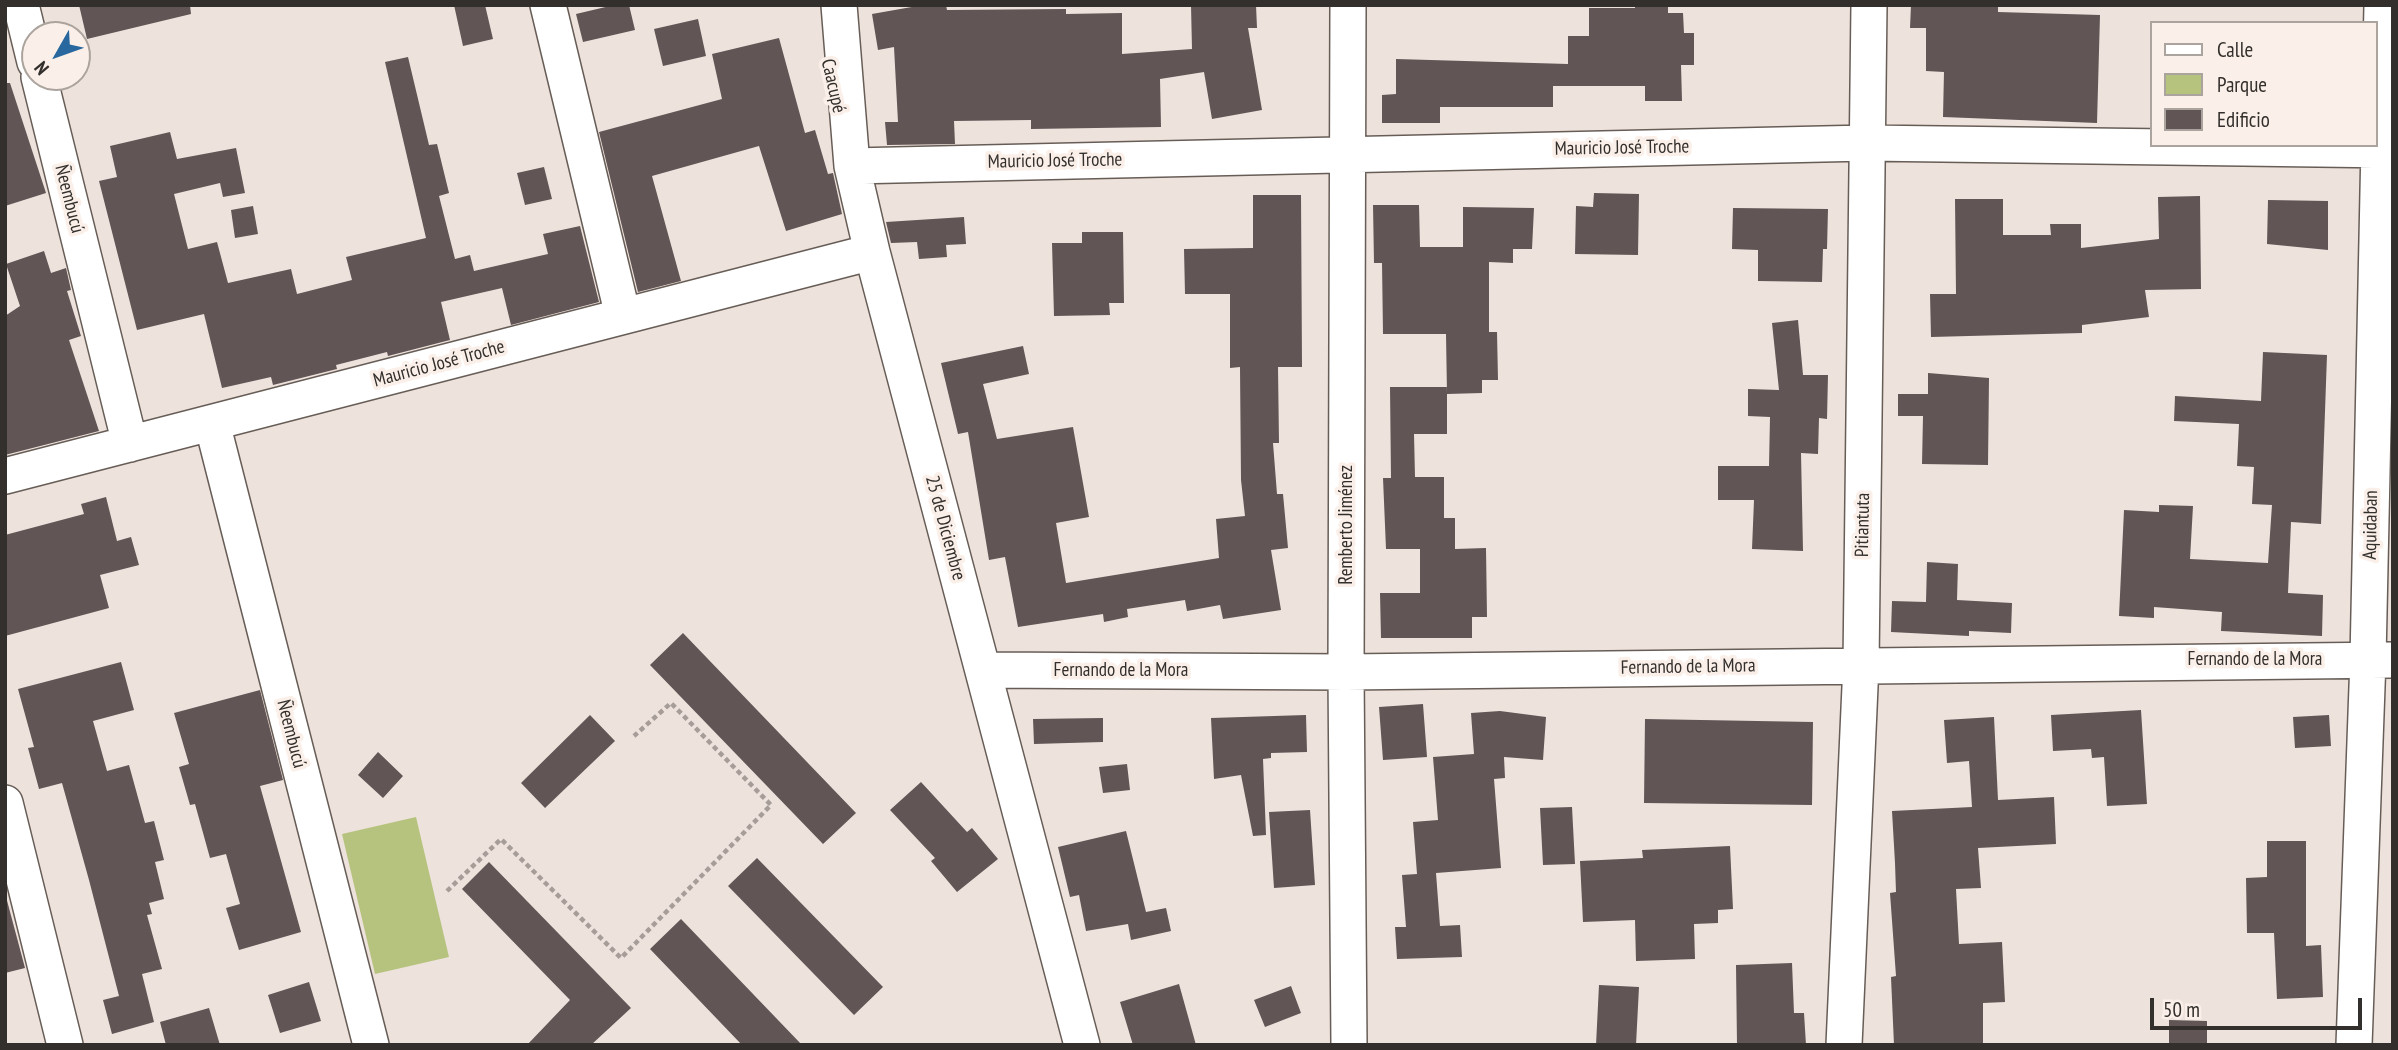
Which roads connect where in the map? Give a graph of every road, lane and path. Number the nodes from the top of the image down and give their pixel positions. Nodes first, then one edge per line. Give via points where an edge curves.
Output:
1 (548, 5) edge
2 (814, 5) edge
3 (839, 5) edge
4 (1348, 5) edge
5 (1869, 5) edge
6 (2382, 5) edge
7 (42, 91) edge
8 (1867, 143) junction
9 (2150, 147) edge
10 (2164, 147) edge
11 (2386, 150) edge
12 (1348, 154) junction
13 (852, 166) junction
14 (872, 252) junction
15 (623, 316) junction
16 (212, 423) junction
17 (130, 444) junction
18 (5, 476) edge
19 (2381, 660) edge
20 (1861, 664) junction
21 (983, 670) junction
22 (1346, 672) junction
23 (634, 736) dead end
24 (5, 803) edge
25 (447, 891) dead end
26 (65, 1045) edge
27 (370, 1045) edge
28 (1082, 1045) edge
29 (1349, 1045) edge
30 (1844, 1045) edge
31 (2354, 1045) edge

1 - 15 street
2 - 13 street, Caacupé
3 - 13 street, 25 de Diciembre
4 - 12 street, Remberto Jiménez
5 - 8 street, Pitiantuta
6 - 11 street, Aquidaban
7 - 17 street, Ñeembucú
8 - 9 street, Mauricio José Troche
8 - 12 street, Mauricio José Troche
8 - 20 street, Pitiantuta
10 - 11 street, Mauricio José Troche
11 - 19 street, Aquidaban
12 - 13 street, Mauricio José Troche
12 - 22 street, Remberto Jiménez
13 - 14 street, 25 de Diciembre
14 - 15 street, Mauricio José Troche
14 - 21 street, 25 de Diciembre
15 - 16 street, Mauricio José Troche
16 - 17 street, Mauricio José Troche
16 - 27 street, Ñeembucú
17 - 18 street, Mauricio José Troche
19 - 20 street, Fernando de la Mora
19 - 31 street, Aquidaban
20 - 22 street, Fernando de la Mora
20 - 30 street, Pitiantuta
21 - 22 street, Fernando de la Mora
21 - 28 street, 25 de Diciembre
22 - 29 street, Remberto Jiménez
23 - 25 path via 671,703 771,805 621,958 501,839
24 - 26 street

